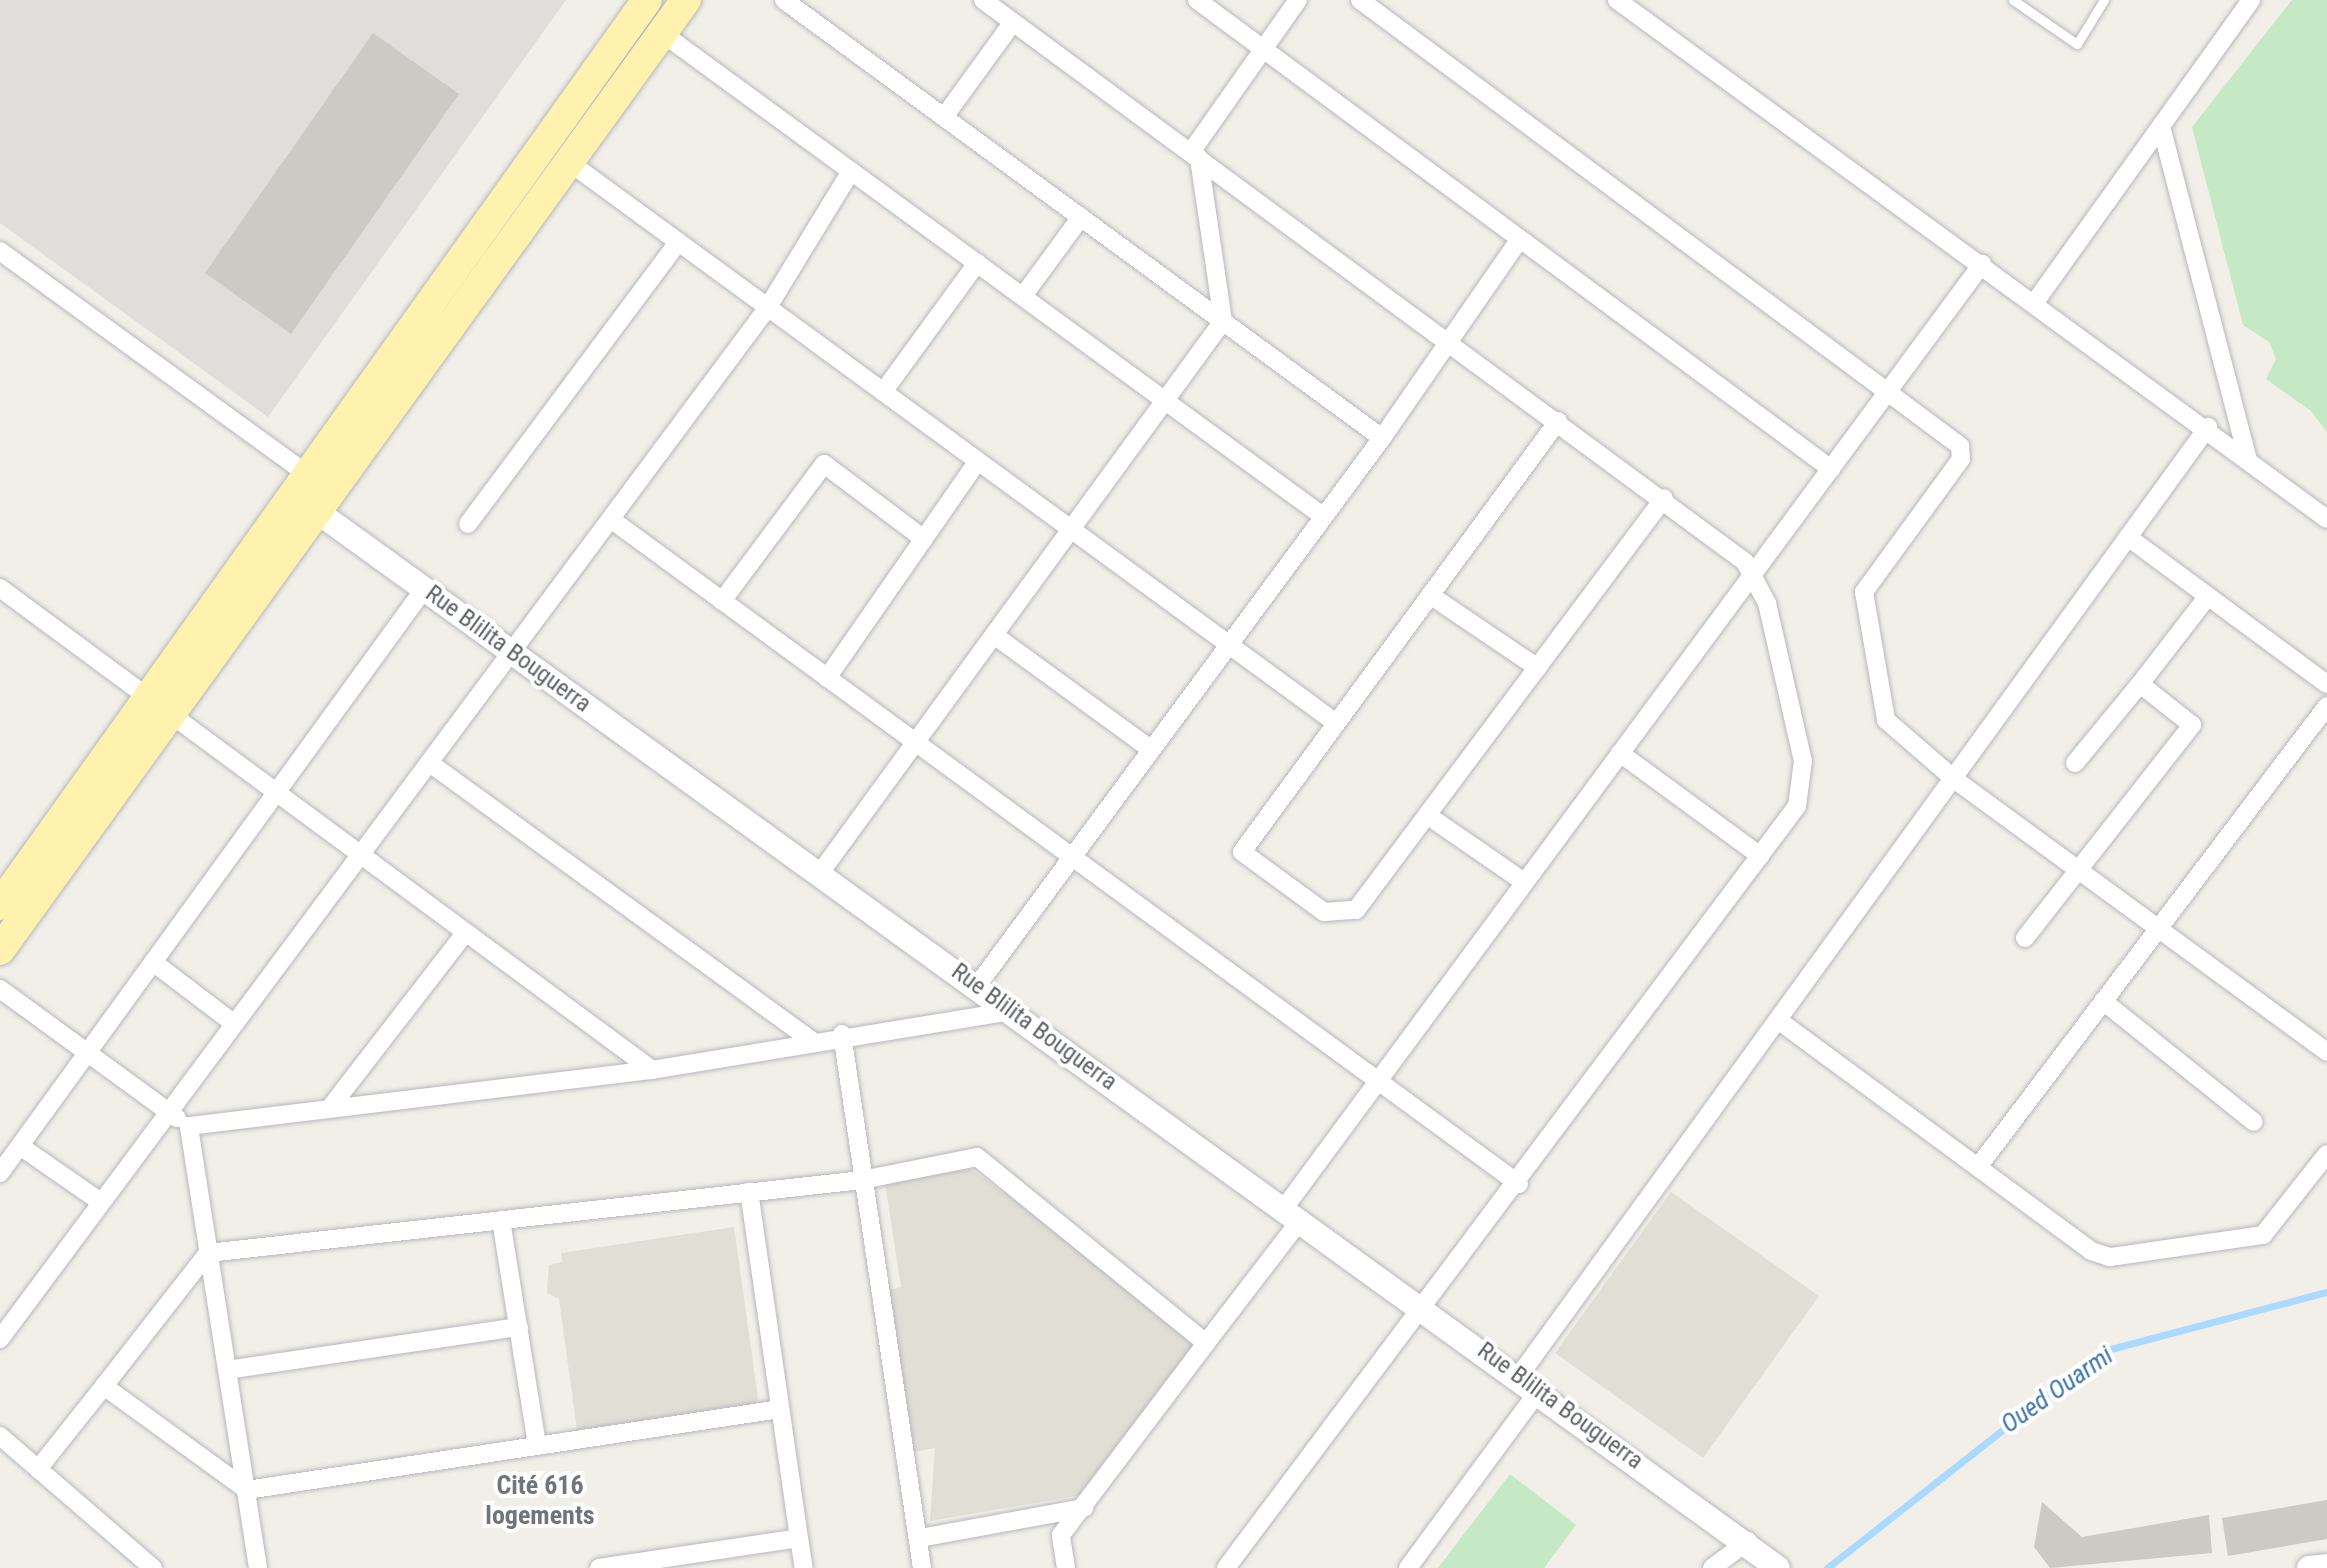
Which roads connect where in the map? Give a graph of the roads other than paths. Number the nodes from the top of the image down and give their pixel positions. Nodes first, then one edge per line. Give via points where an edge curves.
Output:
1 (647, 0) edge
2 (686, 0) edge
3 (784, 0) edge
4 (983, 0) edge
5 (1197, 0) edge
6 (1298, 0) edge
7 (1360, 0) edge
8 (1617, 0) edge
9 (2013, 0) edge
10 (2104, 0) edge
11 (2251, 0) edge
12 (1013, 22) junction
13 (662, 33) junction
14 (1263, 48) junction
15 (944, 117) junction
16 (2161, 126) junction
17 (1195, 155) junction
18 (569, 162) junction
19 (851, 171) junction
20 (1081, 217) junction
21 (1520, 239) junction
22 (678, 242) junction
23 (0, 251) edge
24 (977, 263) junction
25 (1982, 264) junction
26 (1023, 296) junction
27 (2035, 302) junction
28 (768, 307) junction
29 (1223, 321) junction
30 (1451, 343) junction
31 (1889, 390) junction
32 (883, 392) junction
33 (1165, 401) junction
34 (1558, 421) junction
35 (2208, 427) junction
36 (1382, 438) junction
37 (2247, 457) junction
38 (978, 461) junction
39 (1831, 469) junction
40 (310, 476) junction
41 (1664, 498) junction
42 (319, 513) junction
43 (1320, 514) junction
44 (2327, 519) edge
45 (612, 520) junction
46 (468, 524) dead end
47 (1071, 529) junction
48 (2128, 537) junction
49 (924, 539) junction
50 (1753, 576) junction
51 (0, 588) edge
52 (424, 589) junction
53 (1430, 595) junction
54 (2208, 596) junction
55 (722, 601) junction
56 (994, 635) junction
57 (1226, 643) junction
58 (513, 652) junction
59 (1538, 668) junction
60 (827, 678) junction
61 (2140, 684) junction
62 (2327, 684) edge
63 (2327, 706) edge
64 (162, 707) junction
65 (1336, 723) junction
66 (915, 742) junction
67 (1149, 748) junction
68 (1620, 753) junction
69 (2075, 763) dead end
70 (431, 764) junction
71 (1954, 779) junction
72 (278, 793) junction
73 (1427, 815) junction
74 (1070, 856) junction
75 (1760, 856) junction
76 (365, 857) junction
77 (2078, 871) junction
78 (820, 873) junction
79 (1524, 882) junction
80 (0, 905) edge
81 (2160, 930) junction
82 (466, 932) junction
83 (2025, 938) dead end
84 (0, 950) edge
85 (153, 962) junction
86 (977, 986) junction
87 (0, 989) edge
88 (2103, 1001) junction
89 (1011, 1011) junction
90 (1778, 1020) junction
91 (233, 1023) junction
92 (842, 1034) junction
93 (811, 1040) junction
94 (2327, 1052) edge
95 (86, 1054) junction
96 (652, 1070) junction
97 (1376, 1079) junction
98 (333, 1104) junction
99 (166, 1111) junction
100 (2254, 1122) dead end
101 (189, 1126) junction
102 (20, 1146) junction
103 (2327, 1154) edge
104 (1978, 1167) junction
105 (0, 1173) edge
106 (862, 1180) junction
107 (1519, 1184) junction
108 (749, 1192) junction
109 (101, 1202) junction
110 (1293, 1213) junction
111 (501, 1220) junction
112 (208, 1253) junction
113 (1426, 1309) junction
114 (519, 1327) junction
115 (3, 1328) edge
116 (1206, 1343) junction
117 (227, 1370) junction
118 (1529, 1383) junction
119 (104, 1386) junction
120 (780, 1409) junction
121 (0, 1436) edge
122 (537, 1445) junction
123 (38, 1469) junction
124 (247, 1490) junction
125 (1084, 1508) junction
126 (1057, 1513) junction
127 (1061, 1535) junction
128 (799, 1538) junction
129 (920, 1538) junction
130 (1748, 1541) junction
131 (1774, 1564) edge
132 (2327, 1566) edge
133 (153, 1568) edge
134 (258, 1568) edge
135 (599, 1568) edge
136 (804, 1568) edge
137 (922, 1568) edge
138 (1066, 1568) edge
139 (1226, 1568) edge
140 (1408, 1568) edge
141 (1712, 1568) edge
142 (2309, 1568) edge

1 - 40 main road
2 - 13 main road
3 - 15 street
4 - 12 street
5 - 14 street
6 - 14 street
7 - 31 street
8 - 25 street
9 - 10 lane via 2077,44
11 - 16 street
12 - 15 street
12 - 17 street
13 - 18 main road
13 - 19 street
14 - 17 street
14 - 21 street
15 - 20 street
16 - 27 street
16 - 37 street
17 - 29 street
17 - 30 street
18 - 22 street
18 - 42 main road
19 - 24 street
19 - 28 street
20 - 26 street
20 - 29 street
21 - 30 street
21 - 39 street
22 - 28 street
22 - 46 street
23 - 40 street
24 - 26 street
24 - 32 street
25 - 27 street
25 - 31 street
26 - 33 street
27 - 35 street
28 - 32 street
28 - 45 street
29 - 33 street
29 - 36 street
30 - 34 street
30 - 36 street
31 - 39 street
31 - 71 street via 1963,452 1871,580 1862,605 1886,720
32 - 38 street
33 - 43 street
33 - 47 street
34 - 41 street
34 - 53 street
35 - 37 street
35 - 48 street
36 - 43 street
37 - 44 street
38 - 47 street
38 - 49 street
39 - 50 street
40 - 42 street
40 - 64 main road
41 - 50 street via 1745,562
41 - 59 street
42 - 52 street, Rue Blilita Bouguerra
42 - 64 main road
43 - 57 street
45 - 55 street
45 - 58 street
47 - 56 street
47 - 57 street
48 - 54 street
48 - 71 street
49 - 55 street via 824,464
49 - 60 street
50 - 68 street
50 - 75 street via 1767,603 1803,761 1797,806
51 - 64 street
52 - 58 street, Rue Blilita Bouguerra
52 - 72 street
53 - 59 street
53 - 65 street
54 - 61 street
54 - 62 street
55 - 60 street
56 - 66 street
56 - 67 street
57 - 65 street
57 - 67 street
58 - 70 street
58 - 78 street, Rue Blilita Bouguerra
59 - 73 street
60 - 66 street
61 - 69 street
61 - 77 street via 2192,725
63 - 81 street
64 - 72 street
64 - 80 main road
64 - 84 main road
65 - 73 street via 1242,852 1324,912 1356,910
66 - 74 street
66 - 78 street
67 - 74 street
68 - 75 street
68 - 79 street
70 - 76 street
70 - 93 street
71 - 77 street
71 - 90 street
72 - 76 street
72 - 85 street
73 - 79 street
74 - 86 street
74 - 97 street
75 - 107 street
76 - 82 street
76 - 91 street
77 - 81 street
77 - 83 street
78 - 86 street, Rue Blilita Bouguerra
79 - 97 street
81 - 88 street
81 - 94 street
82 - 96 street
82 - 98 street
85 - 91 street
85 - 95 street
86 - 89 street, Rue Blilita Bouguerra
87 - 95 street
88 - 100 street
88 - 104 street
89 - 92 street
89 - 110 street, Rue Blilita Bouguerra
90 - 104 street
90 - 118 street
91 - 99 street
92 - 93 street
92 - 106 street
93 - 96 street
95 - 99 street
95 - 102 street
96 - 98 street
97 - 107 street
97 - 110 street
98 - 101 street
99 - 101 street
99 - 109 street
101 - 112 street
102 - 105 street
102 - 109 street
103 - 104 street via 2263,1235 2110,1257 2091,1251
106 - 108 street
106 - 116 street via 977,1157
106 - 129 street
107 - 113 street
108 - 111 street
108 - 120 street
109 - 115 street
110 - 113 street, Rue Blilita Bouguerra
110 - 116 street
111 - 112 street
111 - 114 street
112 - 117 street
112 - 119 street
113 - 118 street, Rue Blilita Bouguerra
113 - 139 street
114 - 117 street
114 - 122 street
116 - 125 street
117 - 124 street
118 - 130 street, Rue Blilita Bouguerra
118 - 140 street
119 - 123 street
119 - 124 street
120 - 122 street
120 - 128 street
121 - 123 street
122 - 124 street
123 - 133 street
124 - 134 street
125 - 126 street
125 - 127 street
126 - 127 street
126 - 129 street
127 - 138 street
128 - 135 street
128 - 136 street
129 - 137 street
130 - 131 street, Rue Blilita Bouguerra
130 - 141 street
132 - 142 street

